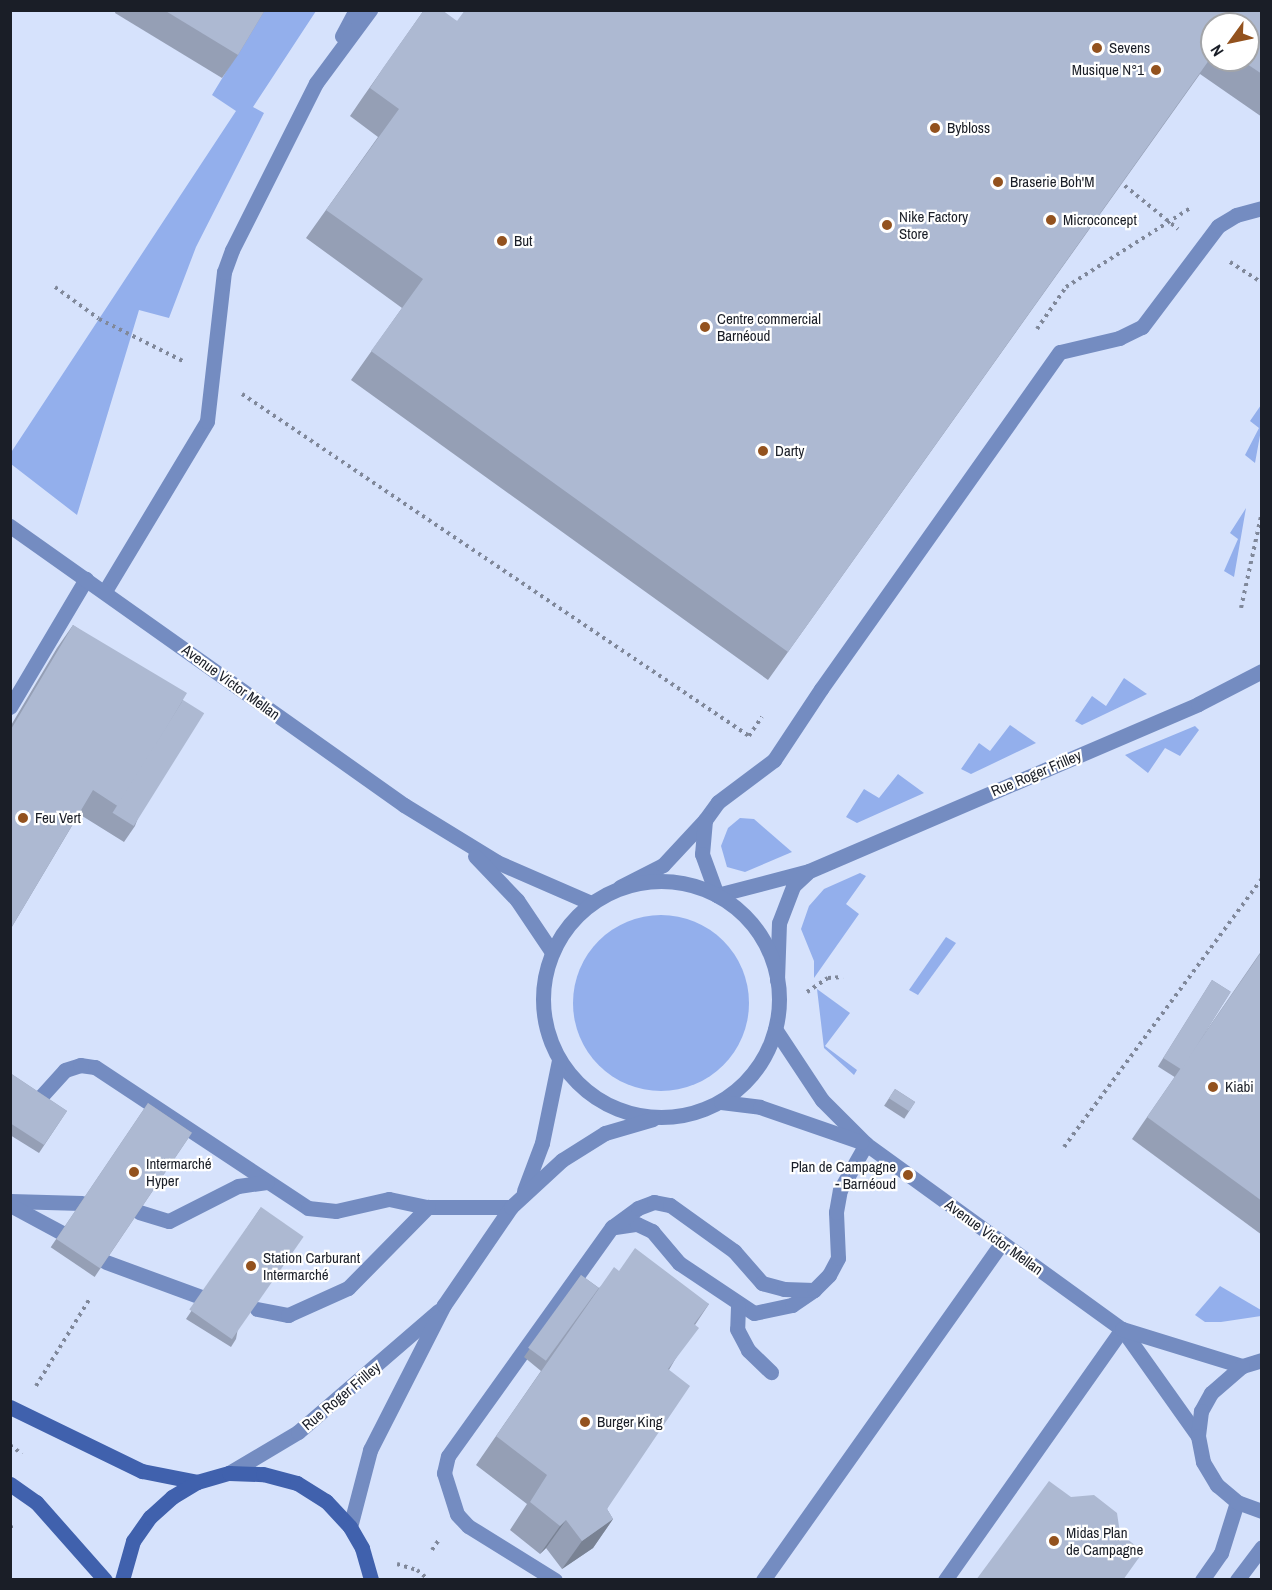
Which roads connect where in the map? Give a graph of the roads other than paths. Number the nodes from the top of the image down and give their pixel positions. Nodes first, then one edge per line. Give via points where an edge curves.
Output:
1 (356, 10) edge
2 (370, 10) edge
3 (316, 83) junction
4 (1262, 208) edge
5 (10, 526) edge
6 (86, 579) junction
7 (105, 591) junction
8 (1262, 672) edge
9 (10, 707) edge
10 (705, 820) junction
11 (453, 836) junction
12 (809, 871) junction
13 (620, 888) junction
14 (717, 895) junction
15 (591, 903) junction
16 (552, 952) junction
17 (777, 980) junction
18 (776, 1029) junction
19 (559, 1060) junction
20 (36, 1102) edge
21 (720, 1102) junction
22 (656, 1118) junction
23 (866, 1144) junction
24 (267, 1182) junction
25 (524, 1192) junction
26 (10, 1201) edge
27 (82, 1203) edge
28 (10, 1205) edge
29 (428, 1207) junction
30 (511, 1207) junction
31 (139, 1212) edge
32 (612, 1227) junction
33 (62, 1233) edge
34 (1002, 1243) junction
35 (106, 1262) edge
36 (814, 1290) junction
37 (201, 1297) edge
38 (444, 1305) junction
39 (738, 1306) junction
40 (257, 1309) edge
41 (1122, 1329) junction
42 (1262, 1360) edge
43 (1242, 1366) junction
44 (771, 1372) dead end
45 (15, 1410) edge
46 (1198, 1436) junction
47 (229, 1473) junction
48 (198, 1482) junction
49 (10, 1484) edge
50 (1237, 1502) junction
51 (1262, 1511) edge
52 (350, 1527) junction
53 (1262, 1546) edge
54 (105, 1580) edge
55 (122, 1580) edge
56 (371, 1580) edge
57 (555, 1580) edge
58 (763, 1580) edge
59 (945, 1580) edge
60 (1202, 1580) edge
61 (1237, 1580) edge

1 - 3 street
2 - 3 street
3 - 7 street via 224,272 207,421
4 - 10 street via 1236,215 1218,226 1142,327 1119,338 1060,352 774,760 718,802
5 - 6 street, Avenue Victor Mellan
6 - 7 street, Avenue Victor Mellan
6 - 9 street
7 - 11 street, Avenue Victor Mellan
8 - 12 street, Rue Roger Frilley via 1198,704
10 - 13 street via 663,865
10 - 14 street via 702,854
11 - 15 street, Avenue Victor Mellan via 522,875
11 - 16 street, Avenue Victor Mellan via 517,900
12 - 14 street, Rue Roger Frilley
12 - 17 street, Rue Roger Frilley via 794,886 779,923
13 - 14 street, Avenue Victor Mellan via 653,881 686,883
13 - 15 street, Avenue Victor Mellan
14 - 17 street, Avenue Victor Mellan via 744,914 760,934
15 - 16 street, Avenue Victor Mellan via 568,925
16 - 19 street, Avenue Victor Mellan via 543,998 546,1026
17 - 18 street, Avenue Victor Mellan
18 - 21 street, Avenue Victor Mellan via 764,1058 745,1083
18 - 23 street, Avenue Victor Mellan via 822,1100
19 - 22 street, Avenue Victor Mellan via 585,1090 618,1110
19 - 25 street, Rue Roger Frilley via 542,1143
20 - 24 street via 64,1070 80,1065 95,1067
21 - 22 street, Avenue Victor Mellan via 690,1114
21 - 23 street, Avenue Victor Mellan via 760,1107 806,1120
22 - 25 street, Rue Roger Frilley via 605,1133 562,1160
23 - 34 street, Avenue Victor Mellan
23 - 36 street via 840,1190 836,1212 838,1258 830,1275
24 - 29 street via 308,1208 336,1211 389,1199
24 - 31 street via 238,1186 169,1221
25 - 30 street, Rue Roger Frilley
26 - 27 street
28 - 33 street
29 - 30 street
29 - 40 street via 348,1288 288,1315
30 - 38 street, Rue Roger Frilley
32 - 36 street via 638,1208 654,1202 670,1204 734,1251 762,1283 784,1289
32 - 39 street via 637,1224 652,1232 679,1263
32 - 57 street via 448,1455 444,1473 452,1503 468,1526
34 - 41 street, Avenue Victor Mellan
34 - 58 street
35 - 37 street
36 - 39 street via 792,1305 772,1312 754,1313
38 - 47 street, Rue Roger Frilley via 298,1432
38 - 52 street, Rue Roger Frilley via 369,1450
39 - 44 street via 737,1329 747,1350
41 - 43 street, Avenue Victor Mellan
41 - 46 street, Avenue Victor Mellan
41 - 59 street
42 - 43 street
43 - 46 street via 1211,1393 1201,1411
45 - 48 main road via 142,1471
46 - 50 street via 1203,1462 1217,1485
47 - 48 main road
47 - 52 main road via 263,1474 297,1483 326,1501
48 - 55 main road via 172,1497 150,1517 133,1541
49 - 54 main road via 36,1502
50 - 51 street
50 - 60 street via 1221,1553
52 - 56 main road via 362,1548
53 - 61 street

